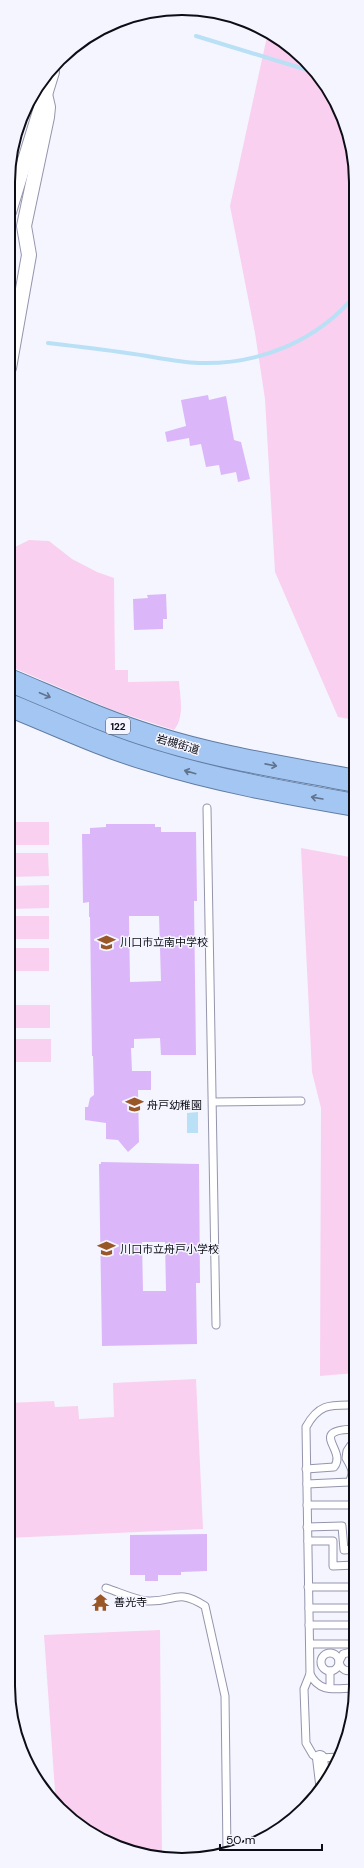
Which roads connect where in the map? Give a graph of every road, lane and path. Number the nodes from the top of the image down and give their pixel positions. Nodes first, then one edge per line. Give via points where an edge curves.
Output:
1 (49, 81) edge
2 (45, 94) junction
3 (15, 192) edge
4 (15, 334) edge
5 (15, 683) edge
6 (15, 708) edge
7 (349, 780) edge
8 (349, 804) edge
9 (207, 808) dead end
10 (302, 1101) dead end
11 (213, 1102) junction
12 (216, 1325) dead end
13 (349, 1406) edge
14 (349, 1429) edge
15 (349, 1448) edge
16 (349, 1463) edge
17 (306, 1469) junction
18 (349, 1482) edge
19 (306, 1484) junction
20 (307, 1505) junction
21 (349, 1505) edge
22 (307, 1527) junction
23 (308, 1541) junction
24 (349, 1550) edge
25 (349, 1565) edge
26 (349, 1586) edge
27 (308, 1587) junction
28 (106, 1588) dead end
29 (309, 1608) junction
30 (349, 1608) edge
31 (349, 1624) edge
32 (309, 1625) junction
33 (310, 1644) junction
34 (349, 1644) edge
35 (349, 1653) edge
36 (339, 1662) junction
37 (349, 1670) edge
38 (330, 1671) junction
39 (310, 1674) junction
40 (330, 1688) junction
41 (349, 1688) edge
42 (333, 1757) edge
43 (320, 1758) junction
44 (322, 1777) edge
45 (227, 1846) edge

1 - 2 street
2 - 3 street
2 - 4 street via 47,117 24,226 29,255
5 -> 7 highway, 岩槻街道 / 122 via 111,723 154,738 232,758
8 -> 6 highway, 122 via 228,782 149,760 103,745
9 - 11 lane
10 - 11 lane
11 - 12 lane
13 - 17 lane via 324,1406 312,1416 306,1427
14 - 17 lane via 339,1429 330,1439 338,1459 334,1467
15 - 16 lane via 346,1458
17 - 19 lane
18 - 19 lane
19 - 20 lane
20 - 21 lane
20 - 22 lane
22 - 23 lane
22 - 24 lane via 342,1526 344,1550
23 - 25 lane via 332,1541 333,1566
23 - 27 lane
26 - 27 lane
27 - 29 lane
28 - 45 lane via 148,1601 179,1596 194,1599 205,1606 225,1696
29 - 30 lane
29 - 32 lane
31 - 32 lane
32 - 33 lane
33 - 34 lane
33 - 39 lane
35 - 36 lane via 343,1654
36 - 37 lane via 343,1669
36 - 38 lane via 336,1669
36 - 38 lane via 336,1654 324,1654 321,1666
38 - 40 lane
39 - 40 lane via 314,1683 321,1688
39 - 43 lane via 304,1689 306,1743 313,1755
40 - 41 lane
42 - 43 lane
43 - 44 street

